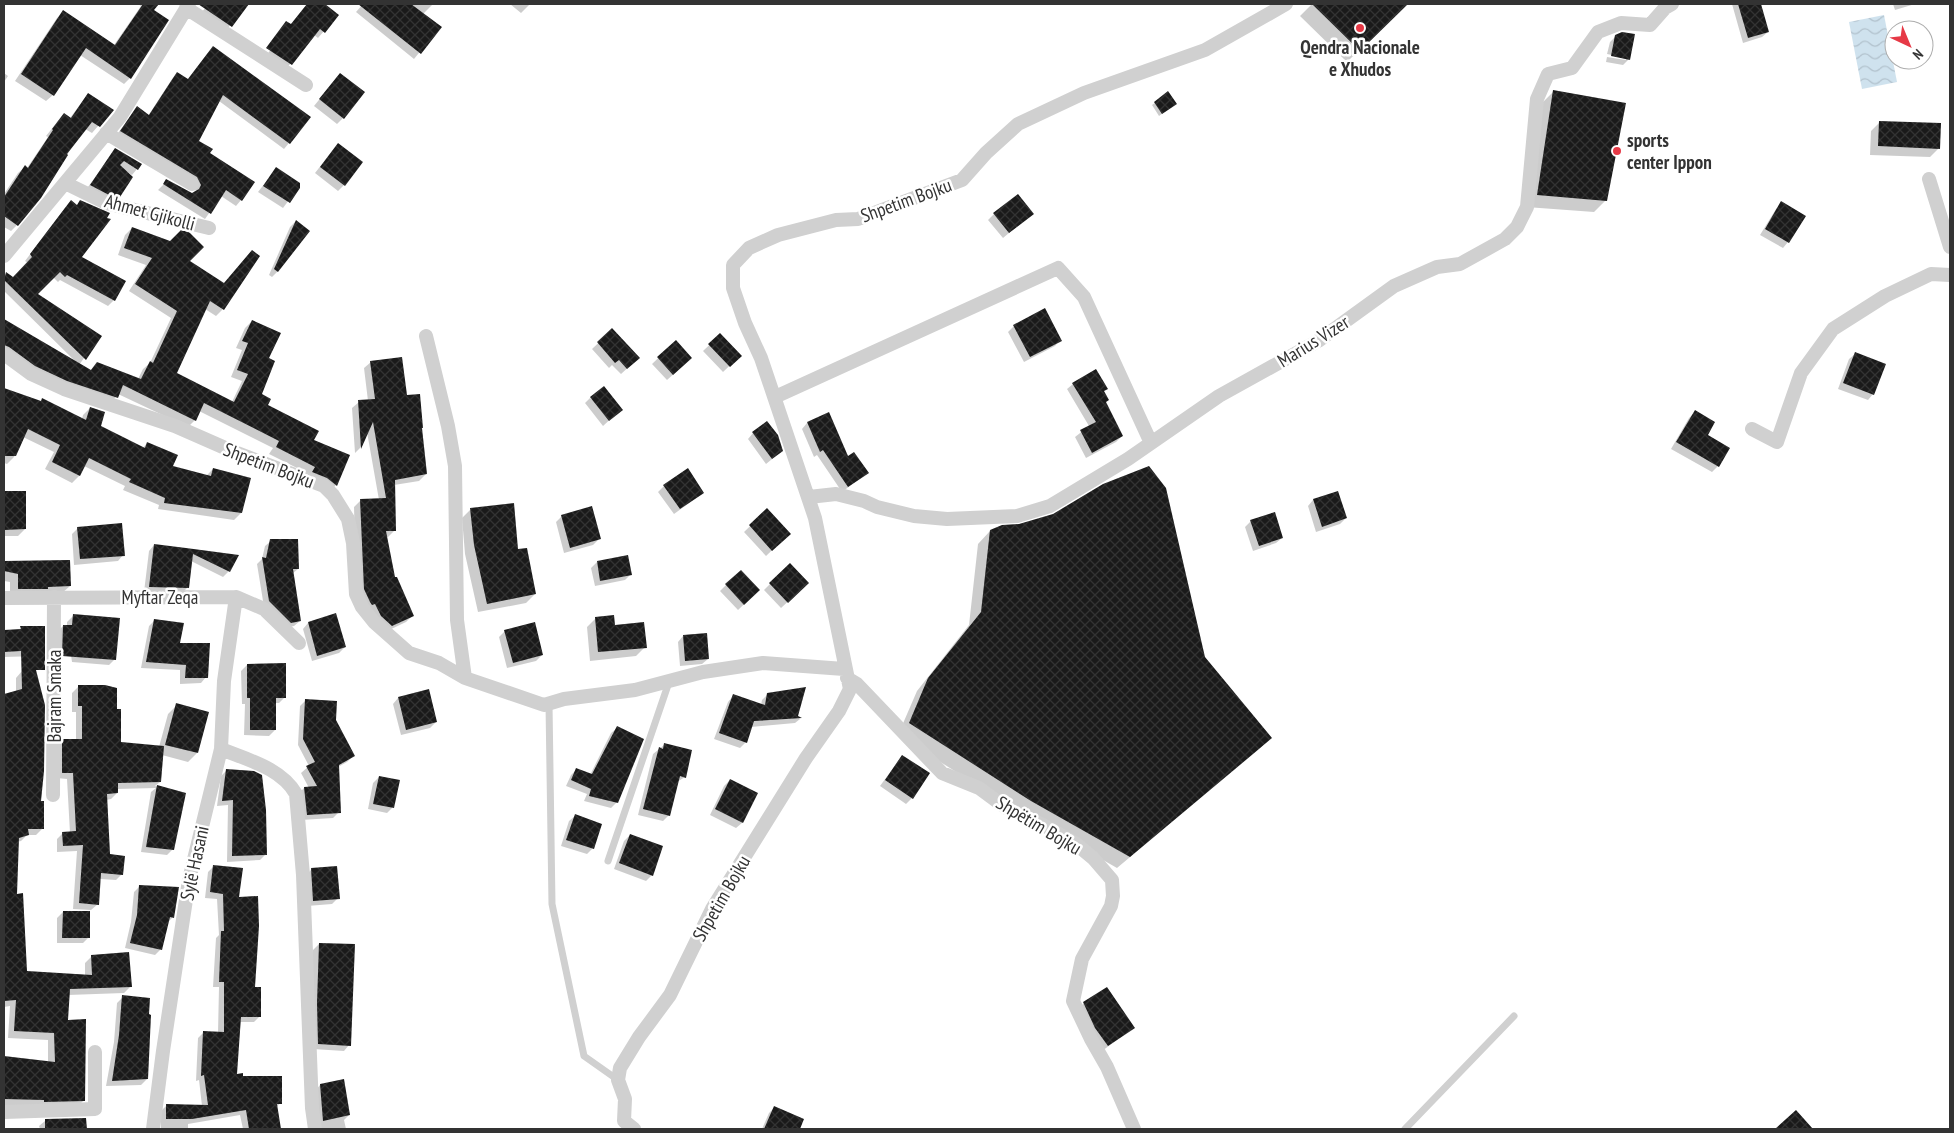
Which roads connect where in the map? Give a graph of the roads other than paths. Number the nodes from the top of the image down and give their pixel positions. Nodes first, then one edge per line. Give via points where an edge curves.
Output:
1 (1286, 4) edge
2 (1672, 4) edge
3 (187, 6) edge
4 (306, 85) dead end
5 (106, 133) junction
6 (1929, 179) dead end
7 (65, 183) junction
8 (192, 184) dead end
9 (209, 228) dead end
10 (1950, 247) edge
11 (4, 256) edge
12 (1950, 275) edge
13 (426, 336) dead end
14 (4, 354) edge
15 (775, 397) junction
16 (1752, 429) dead end
17 (1150, 443) junction
18 (809, 497) junction
19 (54, 597) junction
20 (236, 597) junction
21 (4, 598) edge
22 (299, 643) dead end
23 (845, 674) junction
24 (466, 678) junction
25 (669, 682) junction
26 (549, 704) junction
27 (221, 749) junction
28 (53, 795) dead end
29 (608, 861) dead end
30 (1514, 1016) dead end
31 (95, 1052) dead end
32 (618, 1080) junction
33 (4, 1112) edge
34 (627, 1127) edge
35 (153, 1129) edge
36 (315, 1129) edge
37 (1134, 1129) edge
38 (1406, 1129) edge

1 - 15 street, Shpetim Bojku via 1205,50 1084,93 1018,124 962,180 858,219 836,220 778,235 749,248 733,265 733,288
2 - 17 street, Marius Vizer via 1650,25 1621,24 1598,32 1572,68 1548,74 1537,99 1527,207 1517,227 1505,239 1460,264 1437,267 1394,286 1318,341 1218,396
3 - 4 street
3 - 5 street via 120,117
5 - 7 street
5 - 8 street, Ahmet Gjikolli
6 - 10 street
7 - 9 street, Ahmet Gjikolli via 106,203
7 - 11 street
12 - 16 street via 1931,274 1885,296 1833,329 1801,374 1777,442
13 - 24 street via 455,466 457,620
14 - 24 street, Shpetim Bojku via 32,374 64,389 175,426 324,486 348,519 356,594 362,607 409,653 439,663
15 - 17 street via 1058,268 1084,297
15 - 18 street, Shpetim Bojku
17 - 18 street, Marius Vizer via 1050,506 1017,516 978,519 931,517 877,507 836,494
18 - 23 street, Shpetim Bojku
19 - 20 street, Myftar Zeqa
19 - 21 street, Myftar Zeqa
19 - 28 street, Bajram Smaka
20 - 22 street, Myftar Zeqa via 264,609
20 - 27 street, Sylë Hasani via 224,682
23 - 25 street, Shpetim Bojku via 764,663 704,672
23 - 32 street, Shpetim Bojku via 850,689 839,711 712,909 670,995 639,1036 620,1068
23 - 37 street, Shpëtim Bojku via 942,773 979,788 1006,808 1075,843 1112,880 1111,906 1082,959 1073,1001
24 - 26 street, Shpetim Bojku
25 - 26 street, Shpetim Bojku
25 - 29 lane
26 - 32 lane via 552,904 584,1056
27 - 35 street, Sylë Hasani via 189,880
27 - 36 street via 282,776 296,794
30 - 38 lane
31 - 33 street via 94,1109
32 - 34 street via 625,1099

